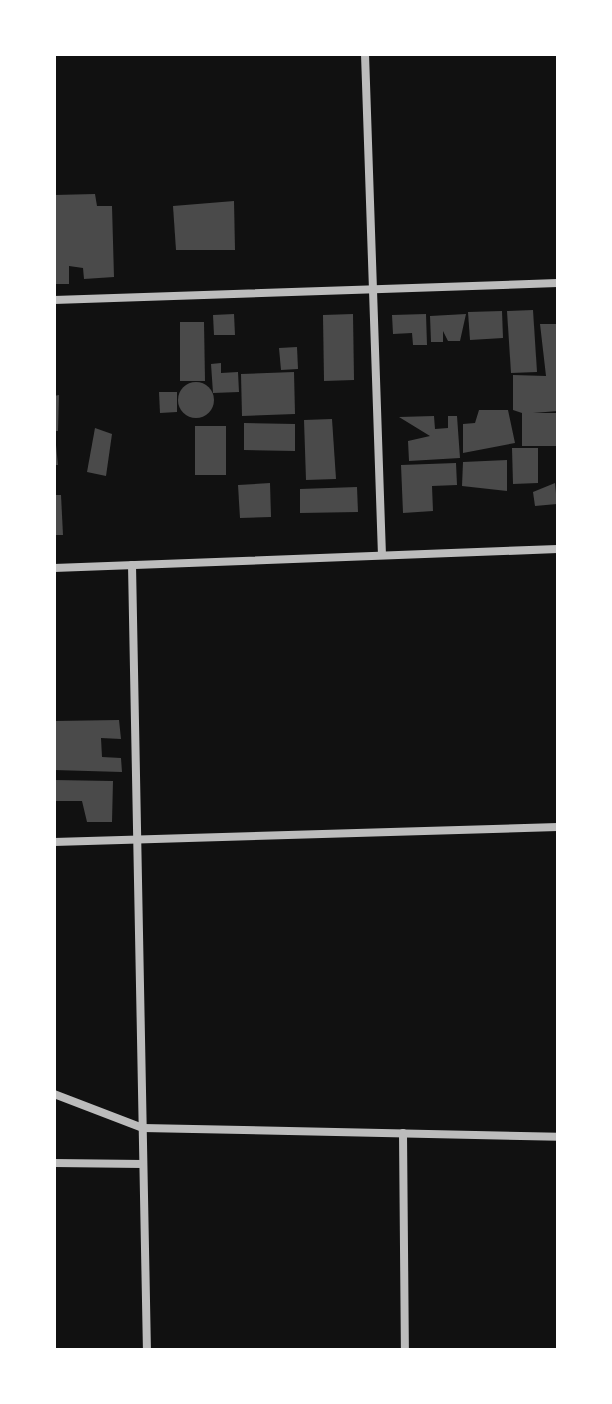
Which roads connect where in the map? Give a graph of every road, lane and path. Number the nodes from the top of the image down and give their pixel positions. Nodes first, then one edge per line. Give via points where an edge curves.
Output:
1 (365, 54) edge
2 (558, 283) edge
3 (373, 289) junction
4 (54, 300) edge
5 (558, 549) edge
6 (382, 555) junction
7 (132, 565) junction
8 (54, 568) edge
9 (558, 827) edge
10 (138, 837) junction
11 (54, 842) edge
12 (54, 1094) edge
13 (143, 1128) junction
14 (403, 1133) junction
15 (558, 1137) edge
16 (54, 1163) edge
17 (143, 1164) junction
18 (147, 1350) edge
19 (405, 1350) edge

1 - 3 street
2 - 3 street
3 - 4 street
3 - 6 street
5 - 6 street
6 - 7 street
7 - 8 street
7 - 10 street
9 - 10 street
10 - 11 street
10 - 13 street
12 - 13 street
13 - 14 street
13 - 17 street
14 - 15 street
14 - 19 street
16 - 17 street
17 - 18 street

